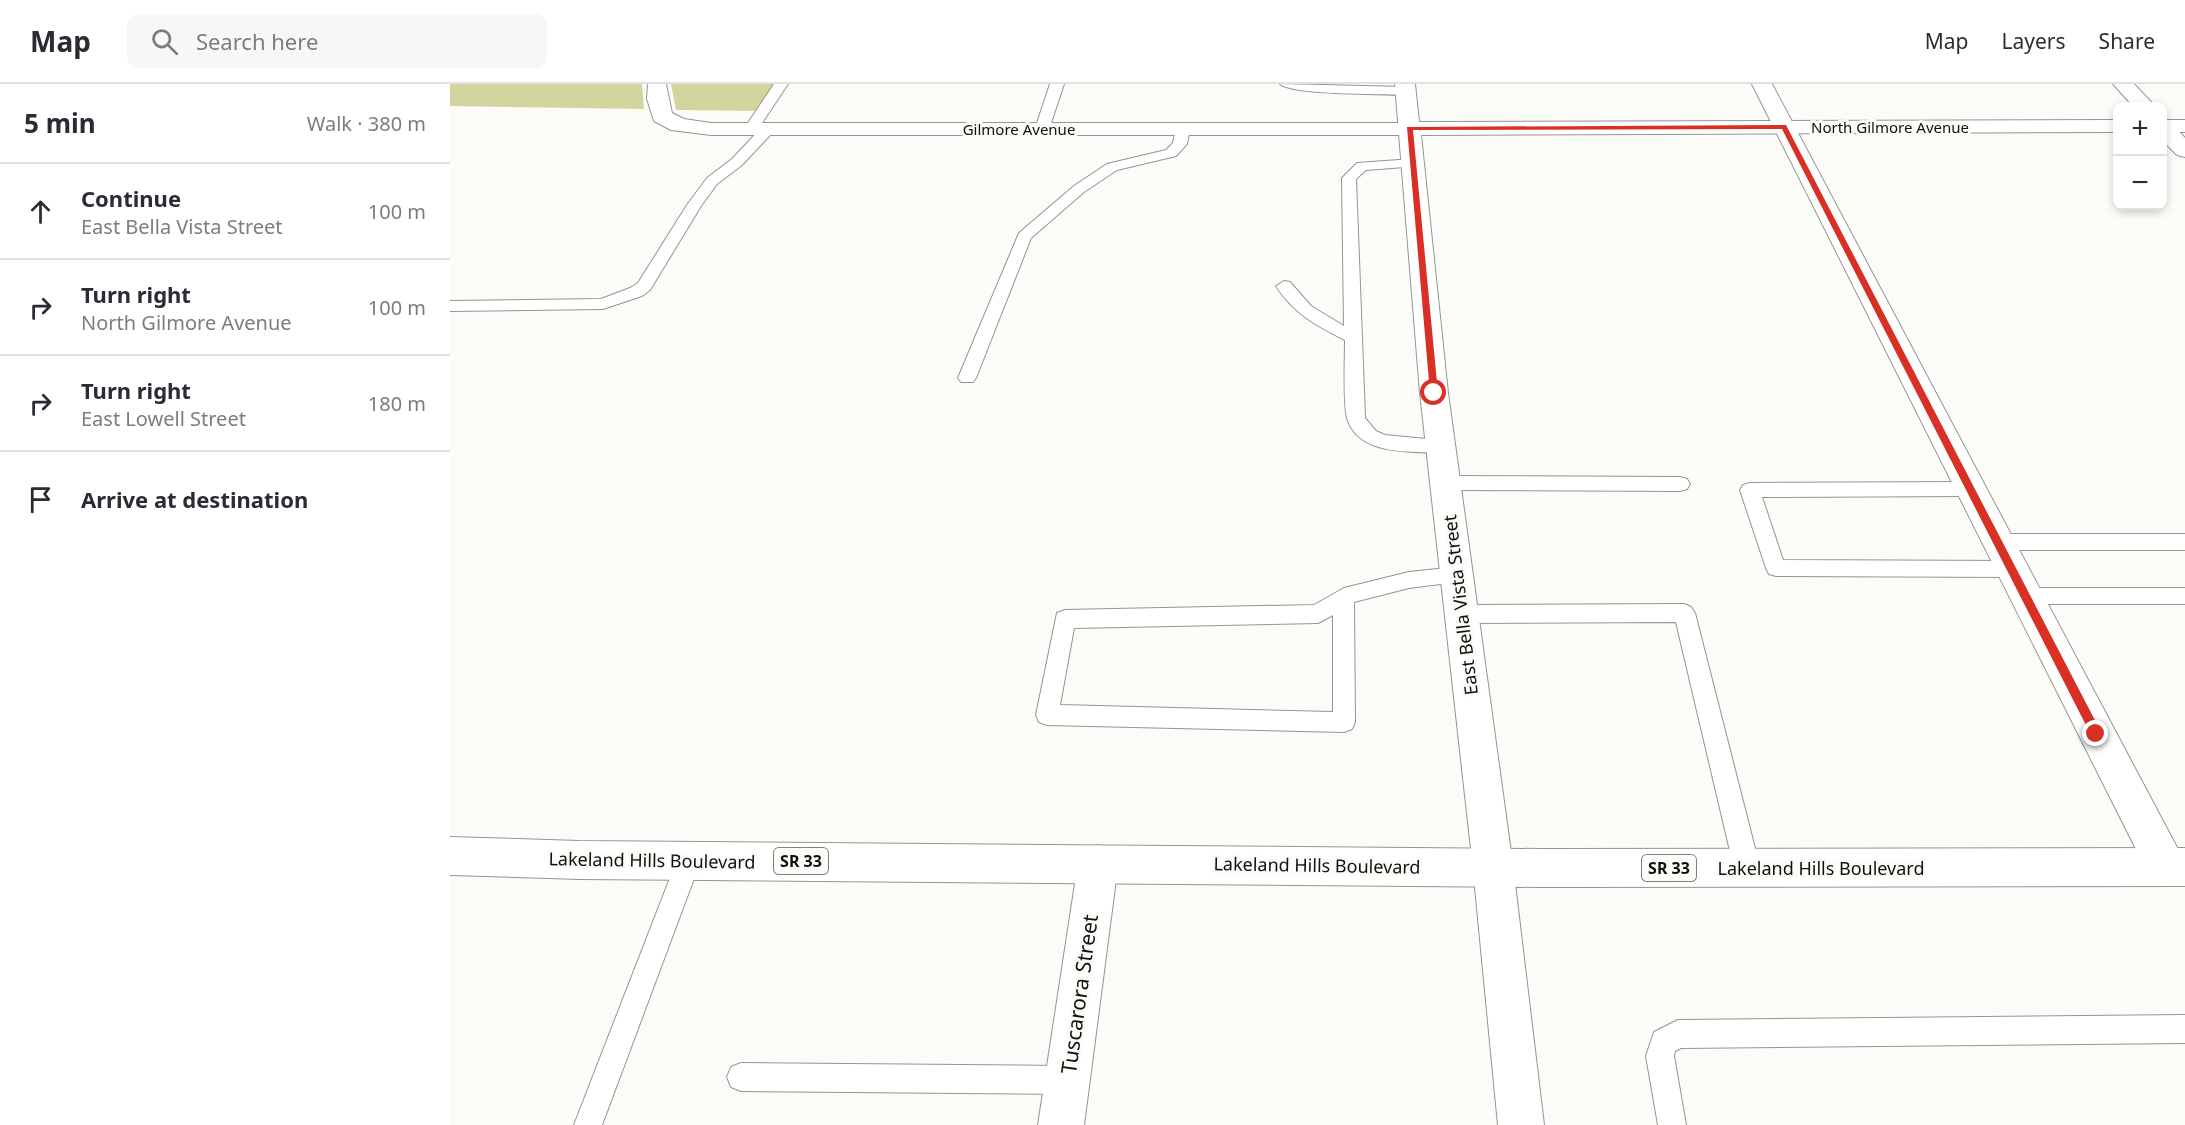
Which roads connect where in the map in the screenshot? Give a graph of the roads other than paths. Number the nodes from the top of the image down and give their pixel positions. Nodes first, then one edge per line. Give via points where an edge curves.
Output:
1 (781, 84) edge
2 (1057, 84) edge
3 (1287, 84) edge
4 (1762, 84) edge
5 (2123, 84) edge
6 (657, 85) edge
7 (1321, 86) edge
8 (1405, 88) edge
9 (2140, 102) edge
10 (2113, 126) edge
11 (2167, 126) edge
12 (2185, 126) edge
13 (1784, 127) junction
14 (760, 129) junction
15 (1042, 129) junction
16 (1183, 129) junction
17 (1410, 129) junction
18 (2167, 130) edge
19 (2185, 150) edge
20 (1413, 163) junction
21 (1284, 286) dead end
22 (450, 306) edge
23 (1353, 337) junction
24 (967, 378) dead end
25 (1440, 446) junction
26 (1445, 483) junction
27 (1680, 484) dead end
28 (1970, 489) junction
29 (1998, 542) junction
30 (2185, 542) edge
31 (2011, 569) junction
32 (1457, 575) junction
33 (1344, 596) junction
34 (2025, 596) junction
35 (2185, 596) edge
36 (1461, 614) junction
37 (450, 856) edge
38 (689, 860) junction
39 (1098, 864) junction
40 (1493, 867) junction
41 (2176, 867) edge
42 (1747, 868) junction
43 (2185, 1029) edge
44 (741, 1077) dead end
45 (1067, 1080) junction
46 (588, 1125) edge
47 (1060, 1125) edge
48 (1521, 1125) edge
49 (1672, 1125) edge

1 - 14 lane
2 - 15 lane
3 - 7 lane
4 - 13 street
5 - 9 street
6 - 14 street, Gilmore Avenue via 662,116 679,125
7 - 8 lane
8 - 17 street, East Bella Vista Street
10 - 13 street, North Gilmore Avenue
11 - 12 street
13 - 17 street, North Gilmore Avenue
13 - 28 street
14 - 15 street, Gilmore Avenue
14 - 22 lane via 737,162 712,181 644,286 636,292 603,304
15 - 16 street, Gilmore Avenue
16 - 17 street, Gilmore Avenue
16 - 24 lane via 1180,144 1171,153 1112,167 1079,189 1024,236
17 - 20 street, East Bella Vista Street
18 - 19 street
20 - 23 lane via 1362,166 1349,178
20 - 25 street, East Bella Vista Street
21 - 23 lane via 1300,306
23 - 25 lane via 1359,428 1377,440
25 - 26 street, East Bella Vista Street
26 - 27 lane
26 - 32 street, East Bella Vista Street
28 - 29 street
28 - 31 lane via 1750,490 1776,568
29 - 30 lane
29 - 31 street
31 - 34 street
32 - 33 lane via 1409,580
32 - 36 street, East Bella Vista Street
33 - 33 lane via 1318,614 1065,619 1047,715 1344,722
34 - 35 lane
34 - 41 street
36 - 40 street, East Bella Vista Street
36 - 42 lane via 1684,613
37 - 38 street, Lakeland Hills Boulevard / SR 33
38 - 39 street, Lakeland Hills Boulevard / SR 33
38 - 46 lane
39 - 40 street, Lakeland Hills Boulevard / SR 33
39 - 45 street, Tuscarora Street
40 - 42 street, Lakeland Hills Boulevard / SR 33
40 - 48 street, East Bella Vista Street
41 - 42 street, Lakeland Hills Boulevard / SR 33
43 - 49 lane via 1678,1034 1664,1042 1660,1056
44 - 45 lane
45 - 47 street, Tuscarora Street

